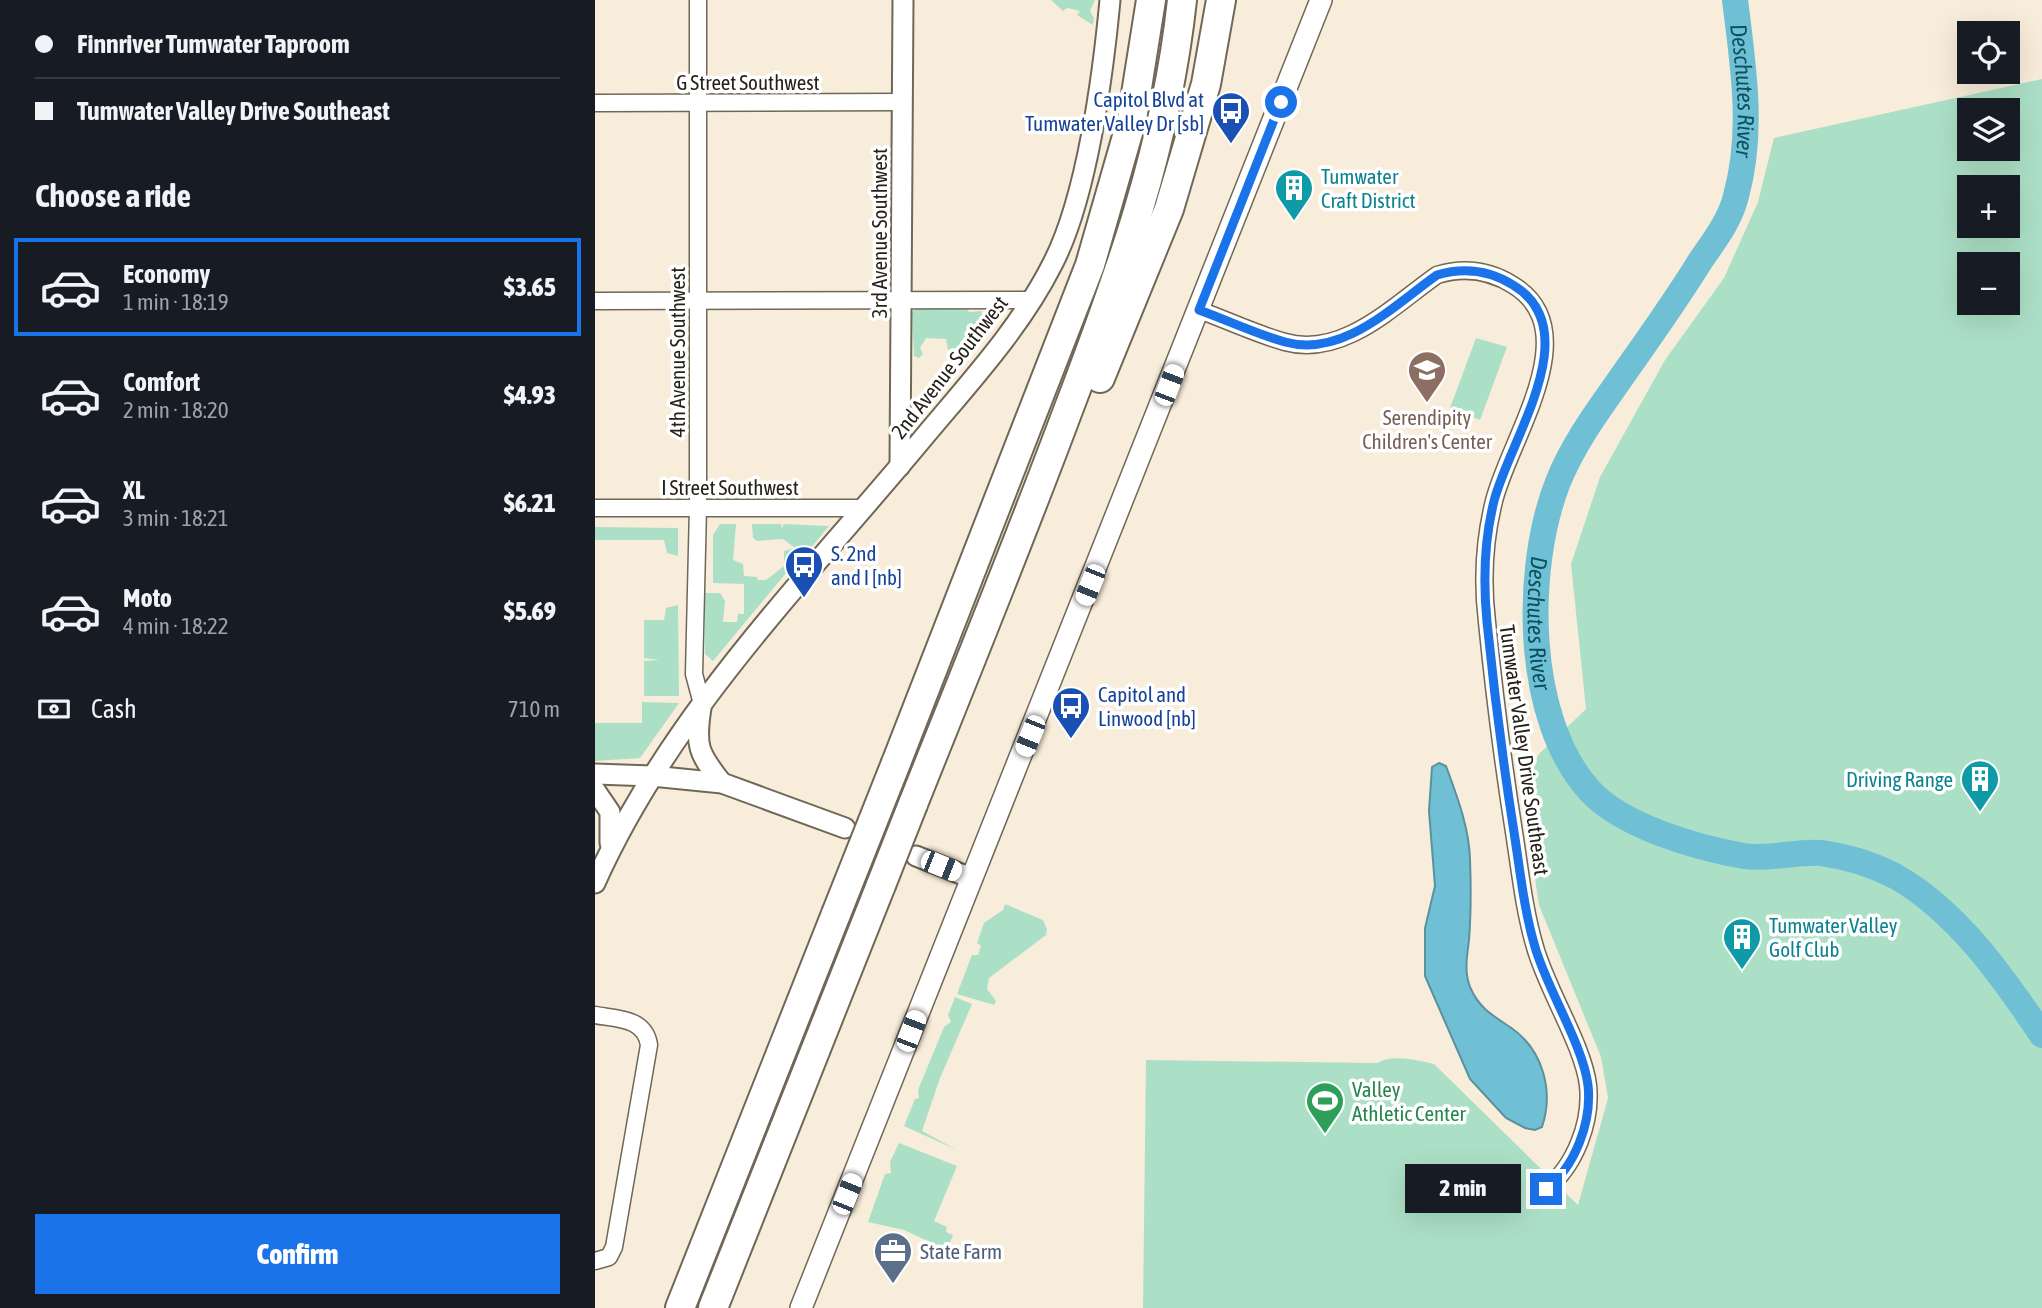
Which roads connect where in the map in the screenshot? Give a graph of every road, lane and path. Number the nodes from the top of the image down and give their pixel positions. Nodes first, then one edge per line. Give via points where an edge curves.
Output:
1 (698, 0) edge
2 (903, 0) edge
3 (1110, 0) edge
4 (1151, 0) edge
5 (1182, 0) edge
6 (1221, 0) edge
7 (1321, 0) edge
8 (902, 102) junction
9 (595, 103) edge
10 (699, 104) junction
11 (901, 300) junction
12 (1030, 300) junction
13 (595, 301) edge
14 (698, 301) junction
15 (1199, 310) junction
16 (900, 466) junction
17 (1041, 484) junction
18 (698, 507) junction
19 (595, 508) edge
20 (864, 508) junction
21 (702, 704) junction
22 (595, 774) edge
23 (652, 776) junction
24 (722, 783) junction
25 (595, 790) edge
26 (845, 828) dead end
27 (610, 850) junction
28 (916, 856) dead end
29 (971, 878) junction
30 (595, 883) edge
31 (595, 1015) edge
32 (1546, 1189) dead end
33 (602, 1259) edge
34 (680, 1308) edge
35 (713, 1308) edge
36 (801, 1308) edge

1 - 10 street, 4th Avenue Southwest
2 - 8 street, 3rd Avenue Southwest
3 - 12 street, 2nd Avenue Southwest via 1106,44 1072,215 1053,263
4 - 34 highway, bridge via 1132,119 1090,265
5 - 17 highway via 1166,105 1140,213
6 - 17 highway via 1206,84 1169,209 1104,370
7 - 15 main road
8 - 10 street, G Street Southwest
8 - 11 street, 3rd Avenue Southwest
9 - 10 street, G Street Southwest
10 - 14 street, 4th Avenue Southwest
11 - 12 street
11 - 14 street
11 - 16 street, 3rd Avenue Southwest
12 - 16 street, 2nd Avenue Southwest via 1002,344
13 - 14 street
14 - 18 street, 4th Avenue Southwest
15 - 29 main road
15 - 32 street, Tumwater Valley Drive Southeast via 1282,342 1310,346 1344,339 1437,275 1454,270 1490,274 1537,304 1544,328 1545,365 1495,499 1487,530 1484,592 1527,914 1543,970 1588,1084 1587,1112 1576,1150 1567,1168
16 - 20 street, 2nd Avenue Southwest
17 - 35 highway, bridge
18 - 19 street, I Street Southwest
18 - 20 street, I Street Southwest
18 - 21 street, 4th Avenue Southwest via 694,674
20 - 21 street, 2nd Avenue Southwest
21 - 23 street, 2nd Avenue Southwest
21 - 24 street via 696,738 700,753
22 - 23 street
23 - 24 street
23 - 27 street
24 - 26 street
25 - 27 street via 610,811
27 - 30 street
28 - 29 street
29 - 36 main road
31 - 33 street via 630,1021 647,1033 647,1059 614,1247

